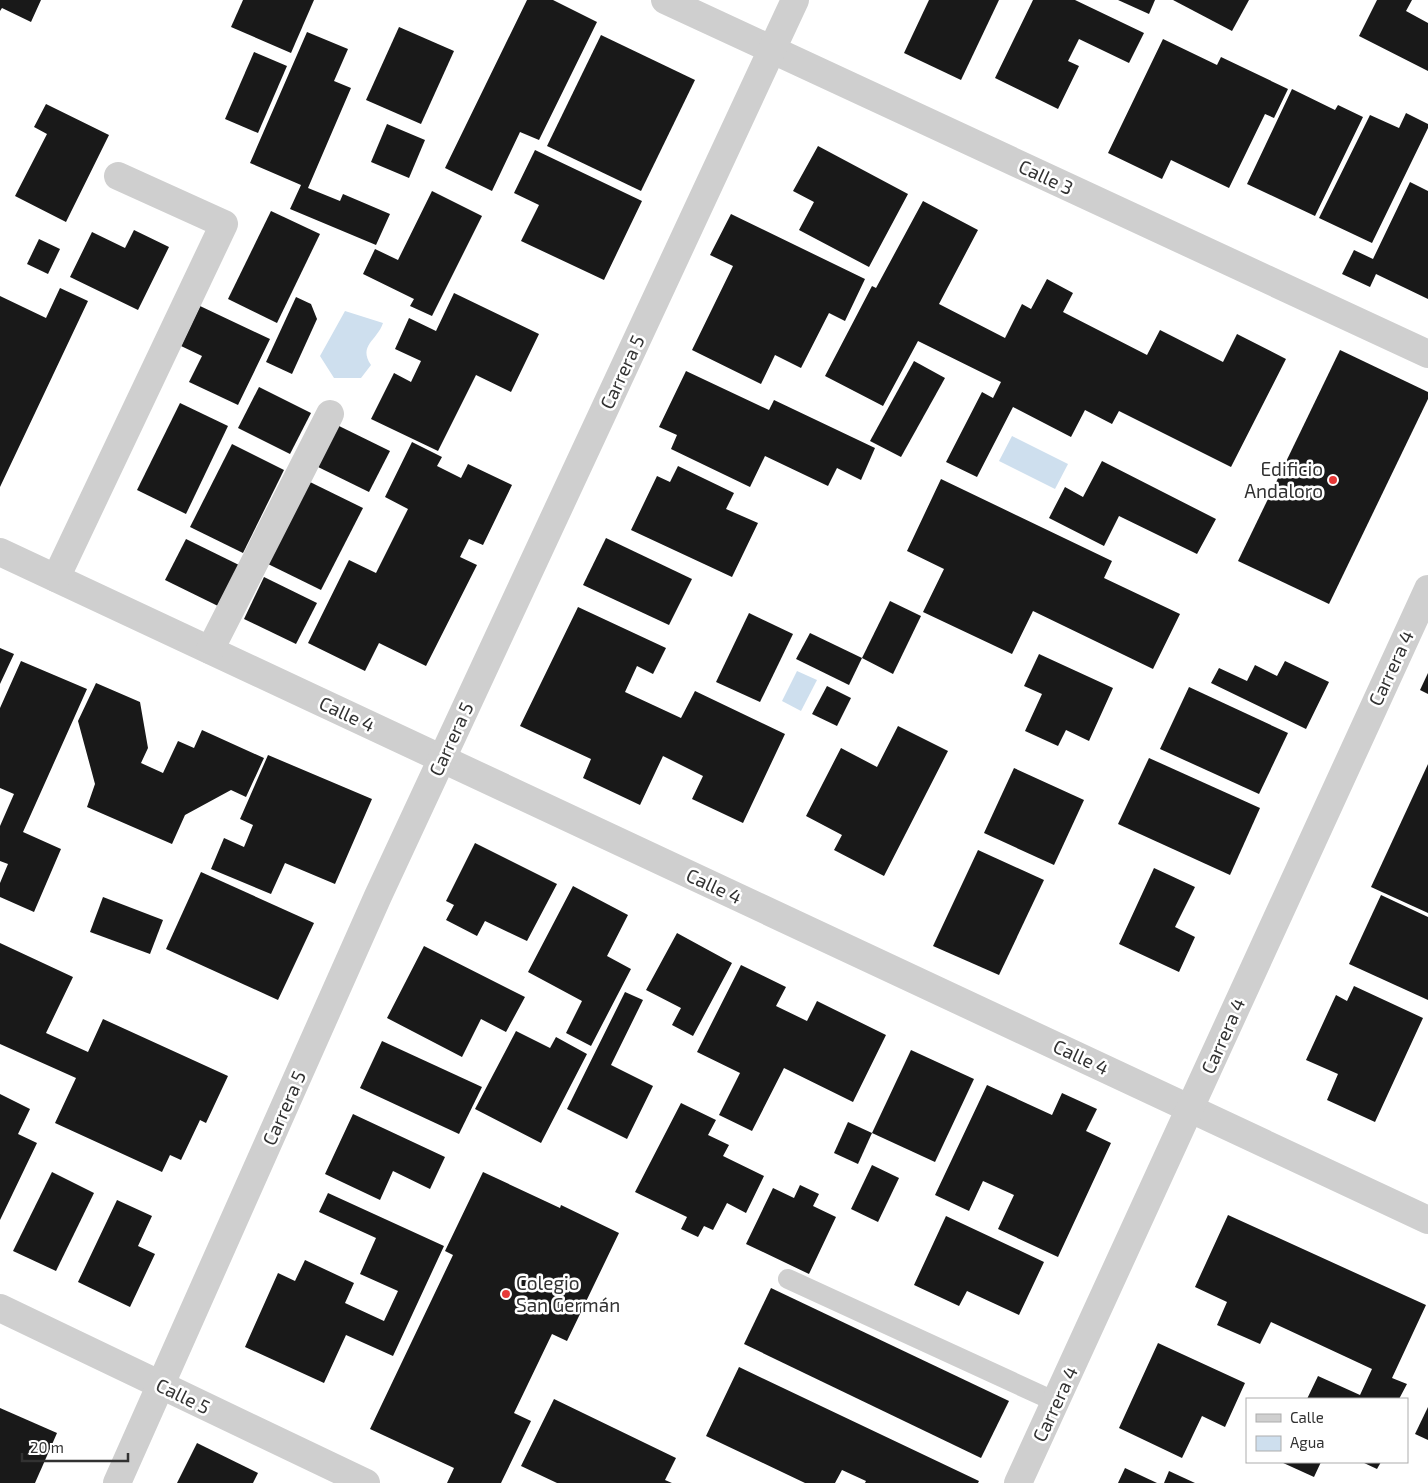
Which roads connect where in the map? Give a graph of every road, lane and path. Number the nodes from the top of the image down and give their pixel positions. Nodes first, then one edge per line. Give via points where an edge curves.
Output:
1 (664, 0) edge
2 (795, 0) edge
3 (772, 50) junction
4 (118, 176) dead end
5 (1428, 354) edge
6 (330, 414) dead end
7 (0, 552) edge
8 (56, 578) junction
9 (1428, 589) edge
10 (210, 650) junction
11 (442, 758) junction
12 (1190, 1108) junction
13 (1428, 1220) edge
14 (788, 1279) dead end
15 (0, 1308) edge
16 (160, 1385) junction
17 (1056, 1402) junction
18 (117, 1483) edge
19 (366, 1483) edge
20 (1018, 1483) edge

1 - 3 street, Calle 3
2 - 3 street, Carrera 5
3 - 5 street, Calle 3
3 - 11 street, Carrera 5
4 - 8 street via 224,224
6 - 10 street
7 - 8 street, Calle 4
8 - 10 street, Calle 4
9 - 12 street, Carrera 4
10 - 11 street, Calle 4
11 - 12 street, Calle 4
11 - 16 street, Carrera 5
12 - 13 street, Calle 4
12 - 17 street, Carrera 4
14 - 17 lane
15 - 16 street, Calle 5
16 - 18 street, Carrera 5
16 - 19 street, Calle 5
17 - 20 street, Carrera 4

